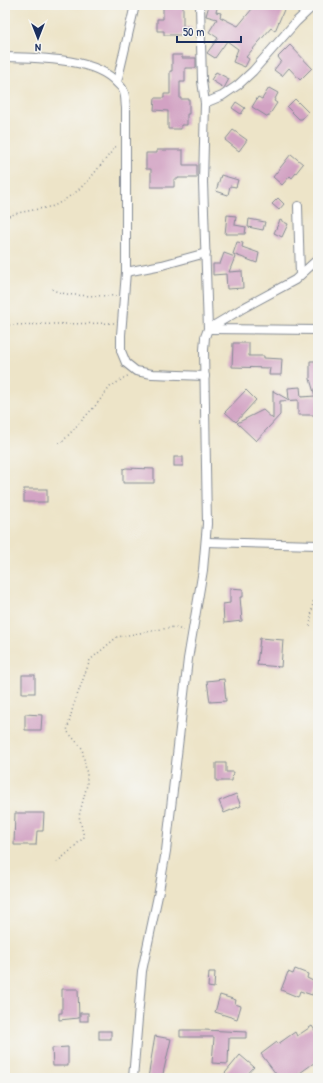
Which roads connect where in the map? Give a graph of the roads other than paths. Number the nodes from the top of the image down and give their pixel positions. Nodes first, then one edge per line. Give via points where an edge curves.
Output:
1 (135, 5) edge
2 (200, 5) edge
3 (314, 5) edge
4 (5, 57) edge
5 (117, 82) junction
6 (204, 103) junction
7 (298, 206) dead end
8 (206, 253) junction
9 (318, 259) edge
10 (126, 272) junction
11 (300, 275) junction
12 (208, 329) junction
13 (318, 330) edge
14 (204, 376) junction
15 (206, 542) junction
16 (318, 545) edge
17 (133, 1078) edge

1 - 5 street
2 - 6 street
3 - 6 street via 238,85 222,96
4 - 5 street via 49,58 90,66 105,72
5 - 10 street via 123,89 126,108
6 - 8 street via 203,182
7 - 11 street
8 - 10 street
8 - 12 street
9 - 11 street
10 - 14 street via 121,351 126,363 136,371 152,374
11 - 12 street
12 - 13 street
12 - 14 street via 205,337
14 - 15 street
15 - 16 street
15 - 17 street via 188,659 166,851 142,971

